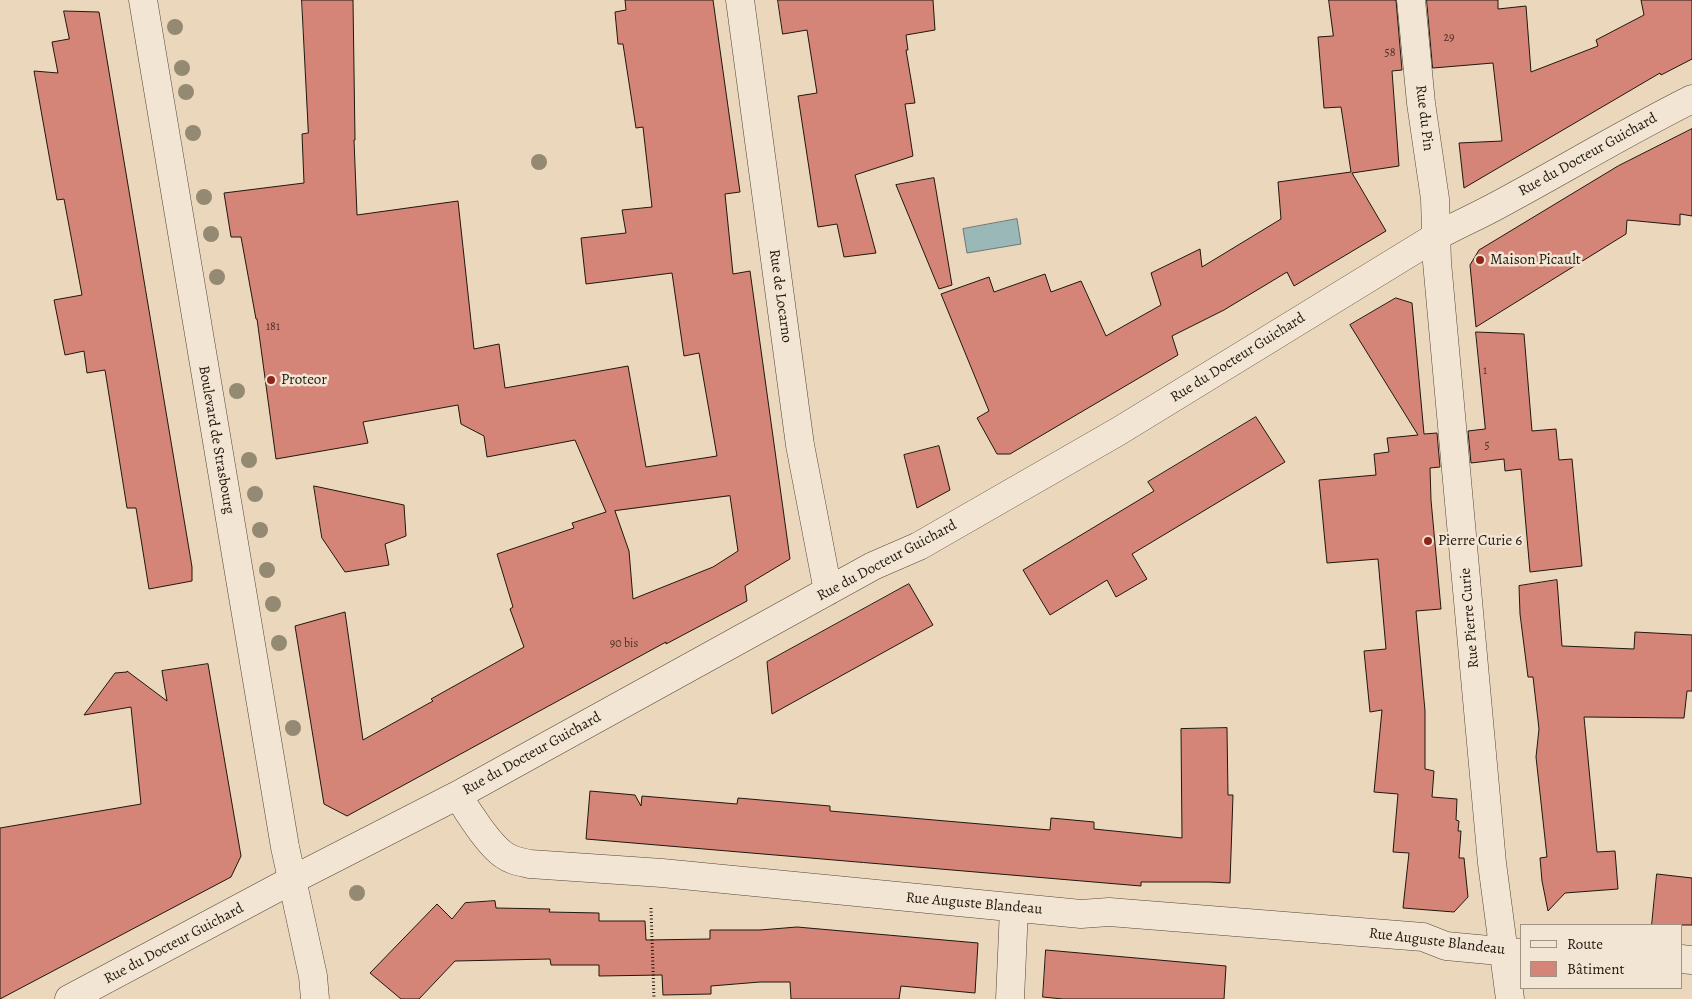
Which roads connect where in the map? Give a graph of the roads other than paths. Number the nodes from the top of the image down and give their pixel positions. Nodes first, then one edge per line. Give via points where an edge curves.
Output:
1 (142, 0) edge
2 (740, 0) edge
3 (1411, 0) edge
4 (1692, 99) edge
5 (1437, 236) junction
6 (828, 591) junction
7 (458, 795) junction
8 (292, 880) junction
9 (1014, 909) junction
10 (1512, 952) edge
11 (69, 999) edge
12 (314, 999) edge
13 (1010, 999) edge
14 (1510, 999) edge

1 - 8 street, Boulevard de Strasbourg
2 - 6 street, Rue de Locarno via 800,444
3 - 5 street, Rue du Pin
4 - 5 street, Rue du Docteur Guichard
5 - 6 street, Rue du Docteur Guichard via 1102,441 919,546
5 - 10 street, Rue Pierre Curie via 1492,863
6 - 7 street, Rue du Docteur Guichard
7 - 8 street, Rue du Docteur Guichard
7 - 9 street, Rue Auguste Blandeau via 502,854 521,862
8 - 11 street, Rue du Docteur Guichard
8 - 12 street, Boulevard de Strasbourg via 313,976
9 - 10 street, Rue Auguste Blandeau via 1080,914 1109,912 1413,936 1446,946
9 - 13 street
10 - 14 street, Rue Pierre Curie

